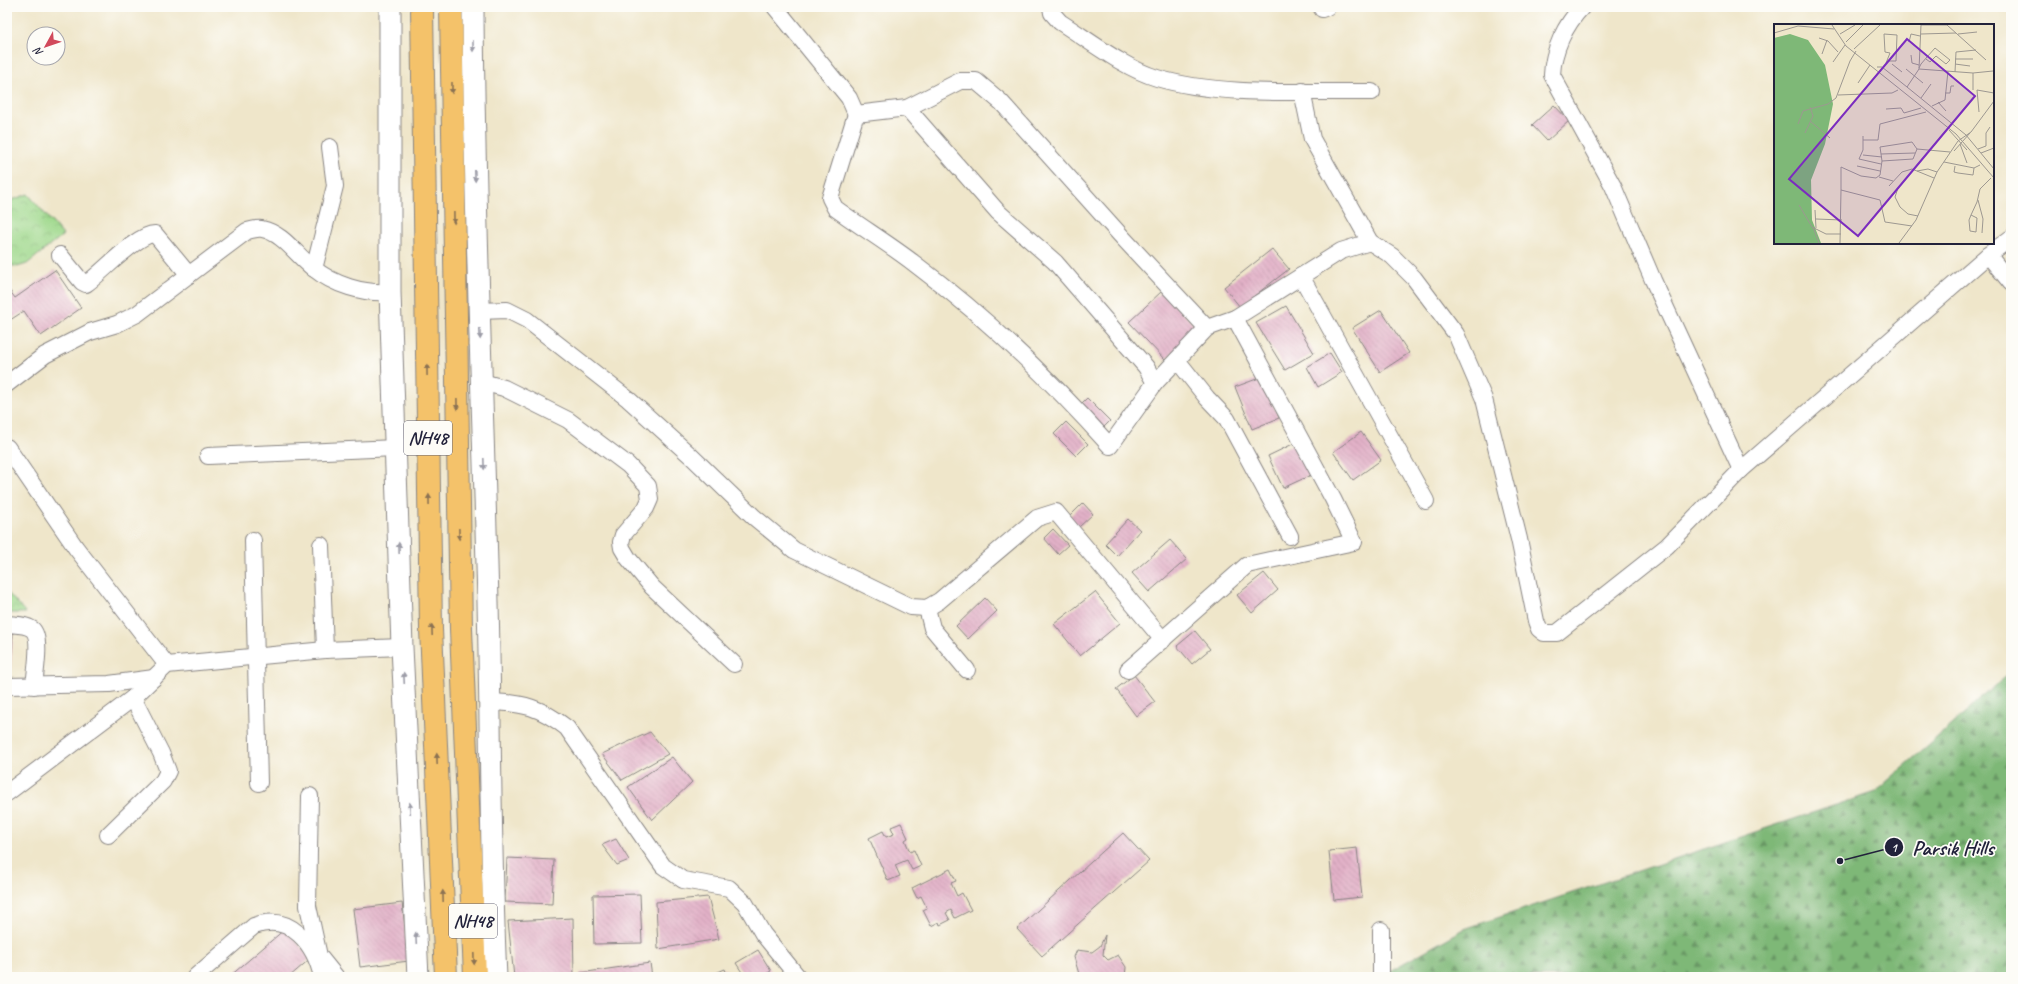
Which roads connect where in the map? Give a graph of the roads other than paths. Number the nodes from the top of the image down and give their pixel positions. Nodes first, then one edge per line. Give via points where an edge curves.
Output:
1 (390, 7) edge
2 (422, 7) edge
3 (451, 7) edge
4 (473, 7) edge
5 (775, 7) edge
6 (1051, 7) edge
7 (1582, 7) edge
8 (1302, 91) junction
9 (1372, 92) dead end
10 (907, 108) junction
11 (856, 114) junction
12 (330, 147) dead end
13 (2011, 238) edge
14 (1370, 242) junction
15 (60, 255) dead end
16 (1988, 255) junction
17 (314, 269) junction
18 (189, 275) junction
19 (1301, 276) junction
20 (2011, 283) edge
21 (390, 292) junction
22 (479, 311) junction
23 (1235, 318) junction
24 (1207, 328) junction
25 (1177, 360) junction
26 (482, 382) junction
27 (1156, 383) junction
28 (7, 384) edge
29 (7, 447) edge
30 (396, 448) junction
31 (208, 456) dead end
32 (1741, 470) junction
33 (1426, 501) dead end
34 (1290, 536) dead end
35 (253, 540) dead end
36 (321, 545) dead end
37 (927, 608) junction
38 (7, 624) edge
39 (1163, 640) junction
40 (402, 646) junction
41 (325, 650) junction
42 (257, 656) junction
43 (734, 664) dead end
44 (167, 665) junction
45 (967, 670) dead end
46 (1128, 670) dead end
47 (154, 678) junction
48 (7, 686) edge
49 (34, 686) junction
50 (133, 698) junction
51 (491, 702) junction
52 (260, 783) dead end
53 (7, 793) edge
54 (310, 796) dead end
55 (108, 835) dead end
56 (1381, 930) dead end
57 (195, 977) edge
58 (322, 977) edge
59 (336, 977) edge
60 (418, 977) edge
61 (446, 977) edge
62 (475, 977) edge
63 (496, 977) edge
64 (798, 977) edge
65 (1381, 977) edge

1 - 21 street
61 -> 2 highway, NH48 via 432,629
3 -> 62 highway, NH48 via 461,629
4 -> 22 street
5 - 11 street via 849,98
6 - 8 street via 1052,13 1060,22 1126,64 1157,78 1194,86
7 - 32 street via 1572,17 1553,57 1552,75 1613,186 1653,280
8 - 9 street
8 - 14 street via 1312,139
10 - 11 street
10 - 24 street via 960,81 976,81 1001,102
10 - 27 street via 998,212 1055,262 1146,367
11 - 27 street via 830,198 835,208 915,264 979,317 1045,376 1110,446
12 - 17 street via 335,186
13 - 16 street
14 - 19 street via 1342,251
14 - 32 street via 1392,256 1414,278 1456,334 1484,399 1536,621 1544,633 1557,633 1656,555
15 - 18 street via 86,284 131,246 149,234 155,234
16 - 20 street
16 - 32 street
17 - 18 street via 278,236 262,229 247,231
17 - 21 street via 350,289
18 - 28 street via 137,314 117,324 90,332 45,355
19 - 23 street
19 - 33 street
21 - 30 street
22 -> 26 street
22 - 37 street via 508,310 527,320 628,399 754,517 794,550 911,607
23 - 24 street
23 - 39 street via 1354,542 1247,565
24 - 25 street
25 - 27 street
25 - 34 street via 1227,419
26 - 43 street via 504,388 568,420 628,465 648,486 650,499 646,508 623,535 622,548 652,587
26 -> 51 street
29 - 44 street via 76,548
30 - 31 street
40 -> 30 street
35 - 42 street
36 - 41 street
37 - 39 street via 959,585 1037,518 1056,512
37 - 45 street via 932,628
38 - 49 street via 24,625 33,630 38,640
39 - 46 street
40 - 41 street
60 -> 40 street
41 - 42 street
42 - 44 street
42 - 52 street
44 - 47 street
47 - 49 street via 109,684
47 - 50 street
48 - 49 street
50 - 53 street
50 - 55 street via 168,772 163,781
51 - 63 street
51 - 64 street via 515,703 548,713 567,728 663,866 683,880 729,888 745,903 763,934
54 - 59 street via 308,906 320,956
56 - 65 street
57 - 58 street via 254,926 262,923 271,923 298,932 311,947

